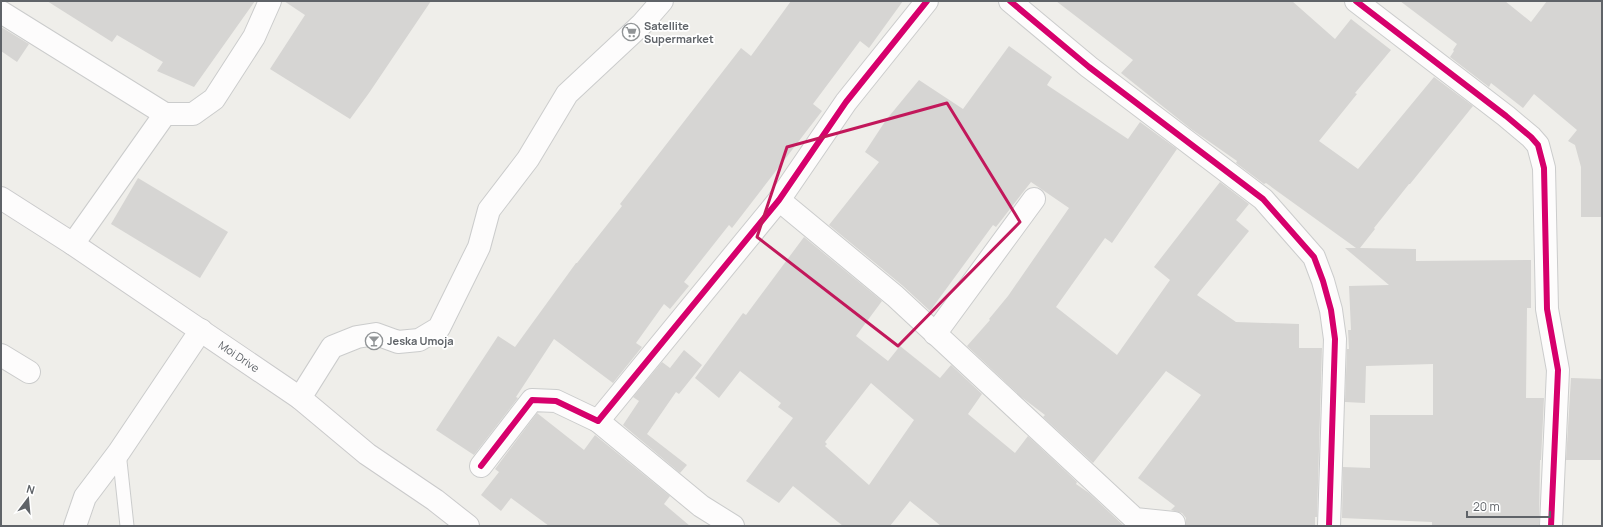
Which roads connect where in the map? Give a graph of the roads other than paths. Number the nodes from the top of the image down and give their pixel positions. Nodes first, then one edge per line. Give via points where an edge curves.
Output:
1 (270, 1) edge
2 (662, 1) edge
3 (926, 1) edge
4 (1010, 1) edge
5 (1356, 1) edge
6 (1, 12) edge
7 (165, 114) junction
8 (1, 198) edge
9 (1034, 199) dead end
10 (779, 200) junction
11 (73, 244) junction
12 (200, 330) junction
13 (935, 334) junction
14 (1, 355) edge
15 (29, 372) dead end
16 (300, 398) junction
17 (598, 421) junction
18 (119, 452) junction
19 (481, 466) dead end
20 (1174, 522) dead end
21 (75, 526) edge
22 (127, 526) edge
23 (468, 526) edge
24 (733, 526) edge
25 (1329, 526) edge
26 (1551, 526) edge

1 - 7 street via 254,38 214,100 193,114
2 - 16 street via 642,24 567,94 528,159 489,210 479,247 439,328 419,340 398,342 376,334 332,347
3 - 10 street via 846,102
4 - 25 street via 1089,67 1263,199 1314,257 1331,310 1335,339
5 - 26 street via 1506,116 1538,145 1544,168 1547,309 1558,370
6 - 7 street
7 - 11 street
8 - 11 street, Moi Drive
9 - 13 street
10 - 13 street via 895,296
10 - 17 street
11 - 12 street, Moi Drive
12 - 16 street, Moi Drive
12 - 18 street
13 - 20 street via 1135,519
14 - 15 street
16 - 23 street, Moi Drive via 368,454 436,500
17 - 19 street via 556,401 532,400
17 - 24 street via 701,506
18 - 21 street via 85,498
18 - 22 lane

